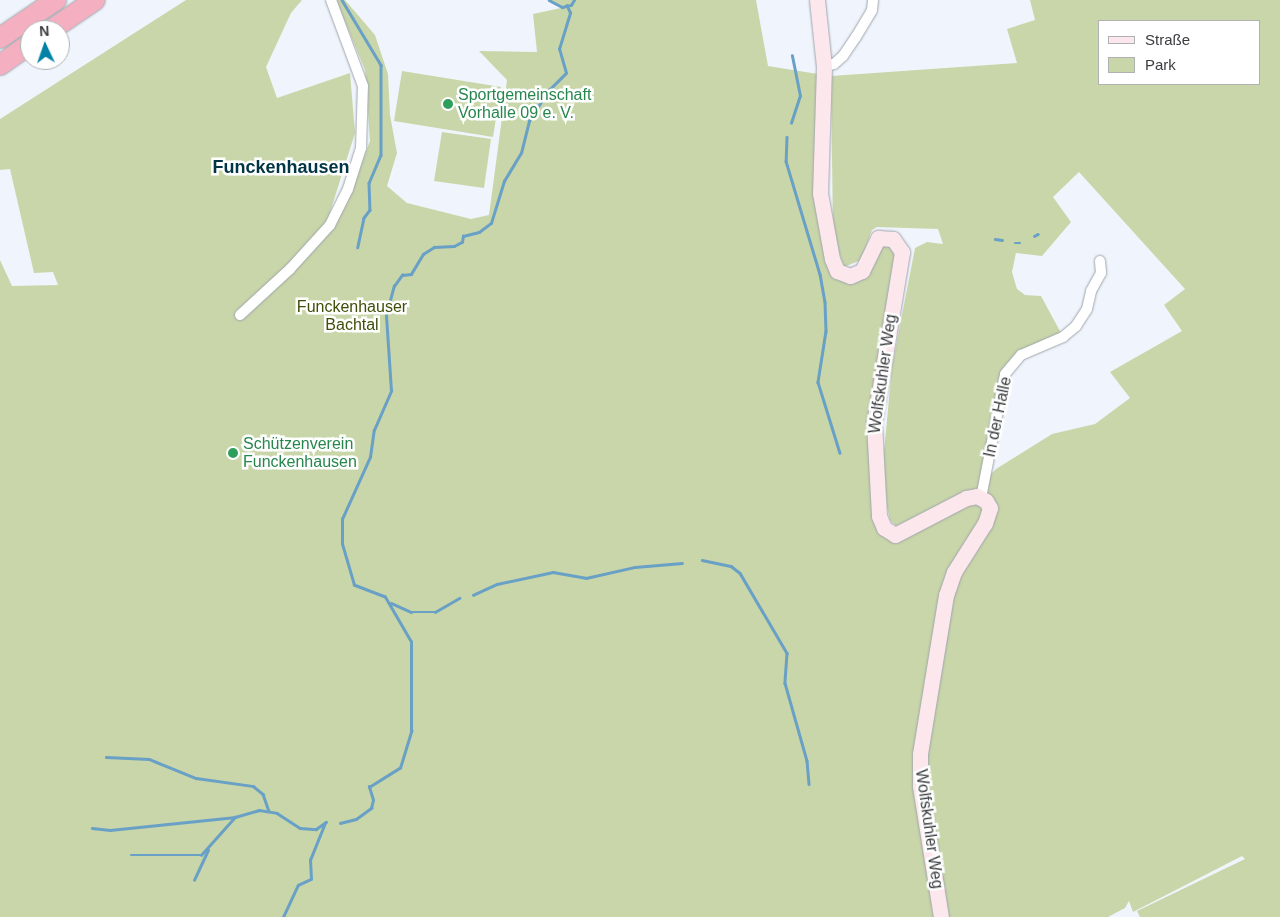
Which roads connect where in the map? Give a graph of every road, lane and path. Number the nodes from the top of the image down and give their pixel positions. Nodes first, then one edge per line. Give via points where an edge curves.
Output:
1 (56, 0) edge
2 (94, 0) edge
3 (331, 0) edge
4 (817, 0) edge
5 (873, 0) edge
6 (65, 20) edge
7 (0, 38) edge
8 (20, 51) edge
9 (0, 65) edge
10 (824, 67) junction
11 (1100, 261) dead end
12 (240, 315) dead end
13 (980, 498) junction
14 (941, 917) edge

1 - 7 highway
2 - 6 highway
3 - 12 street via 363,86 361,148 348,188 330,225 290,269
4 - 10 street, Wolfskuhler Weg
5 - 10 street via 872,10 856,38 834,64
8 - 9 highway
10 - 13 street, Wolfskuhler Weg via 820,193 825,232 834,265 846,276 859,274 875,243 882,237 893,239 902,252 874,423 879,516 884,528 896,535 966,498
11 - 13 street, In der Halle via 1101,273 1091,291 1087,309 1076,326 1063,336 1021,355 1005,374
13 - 14 street, Wolfskuhler Weg via 986,501 989,515 954,572 946,595 920,754 920,786

